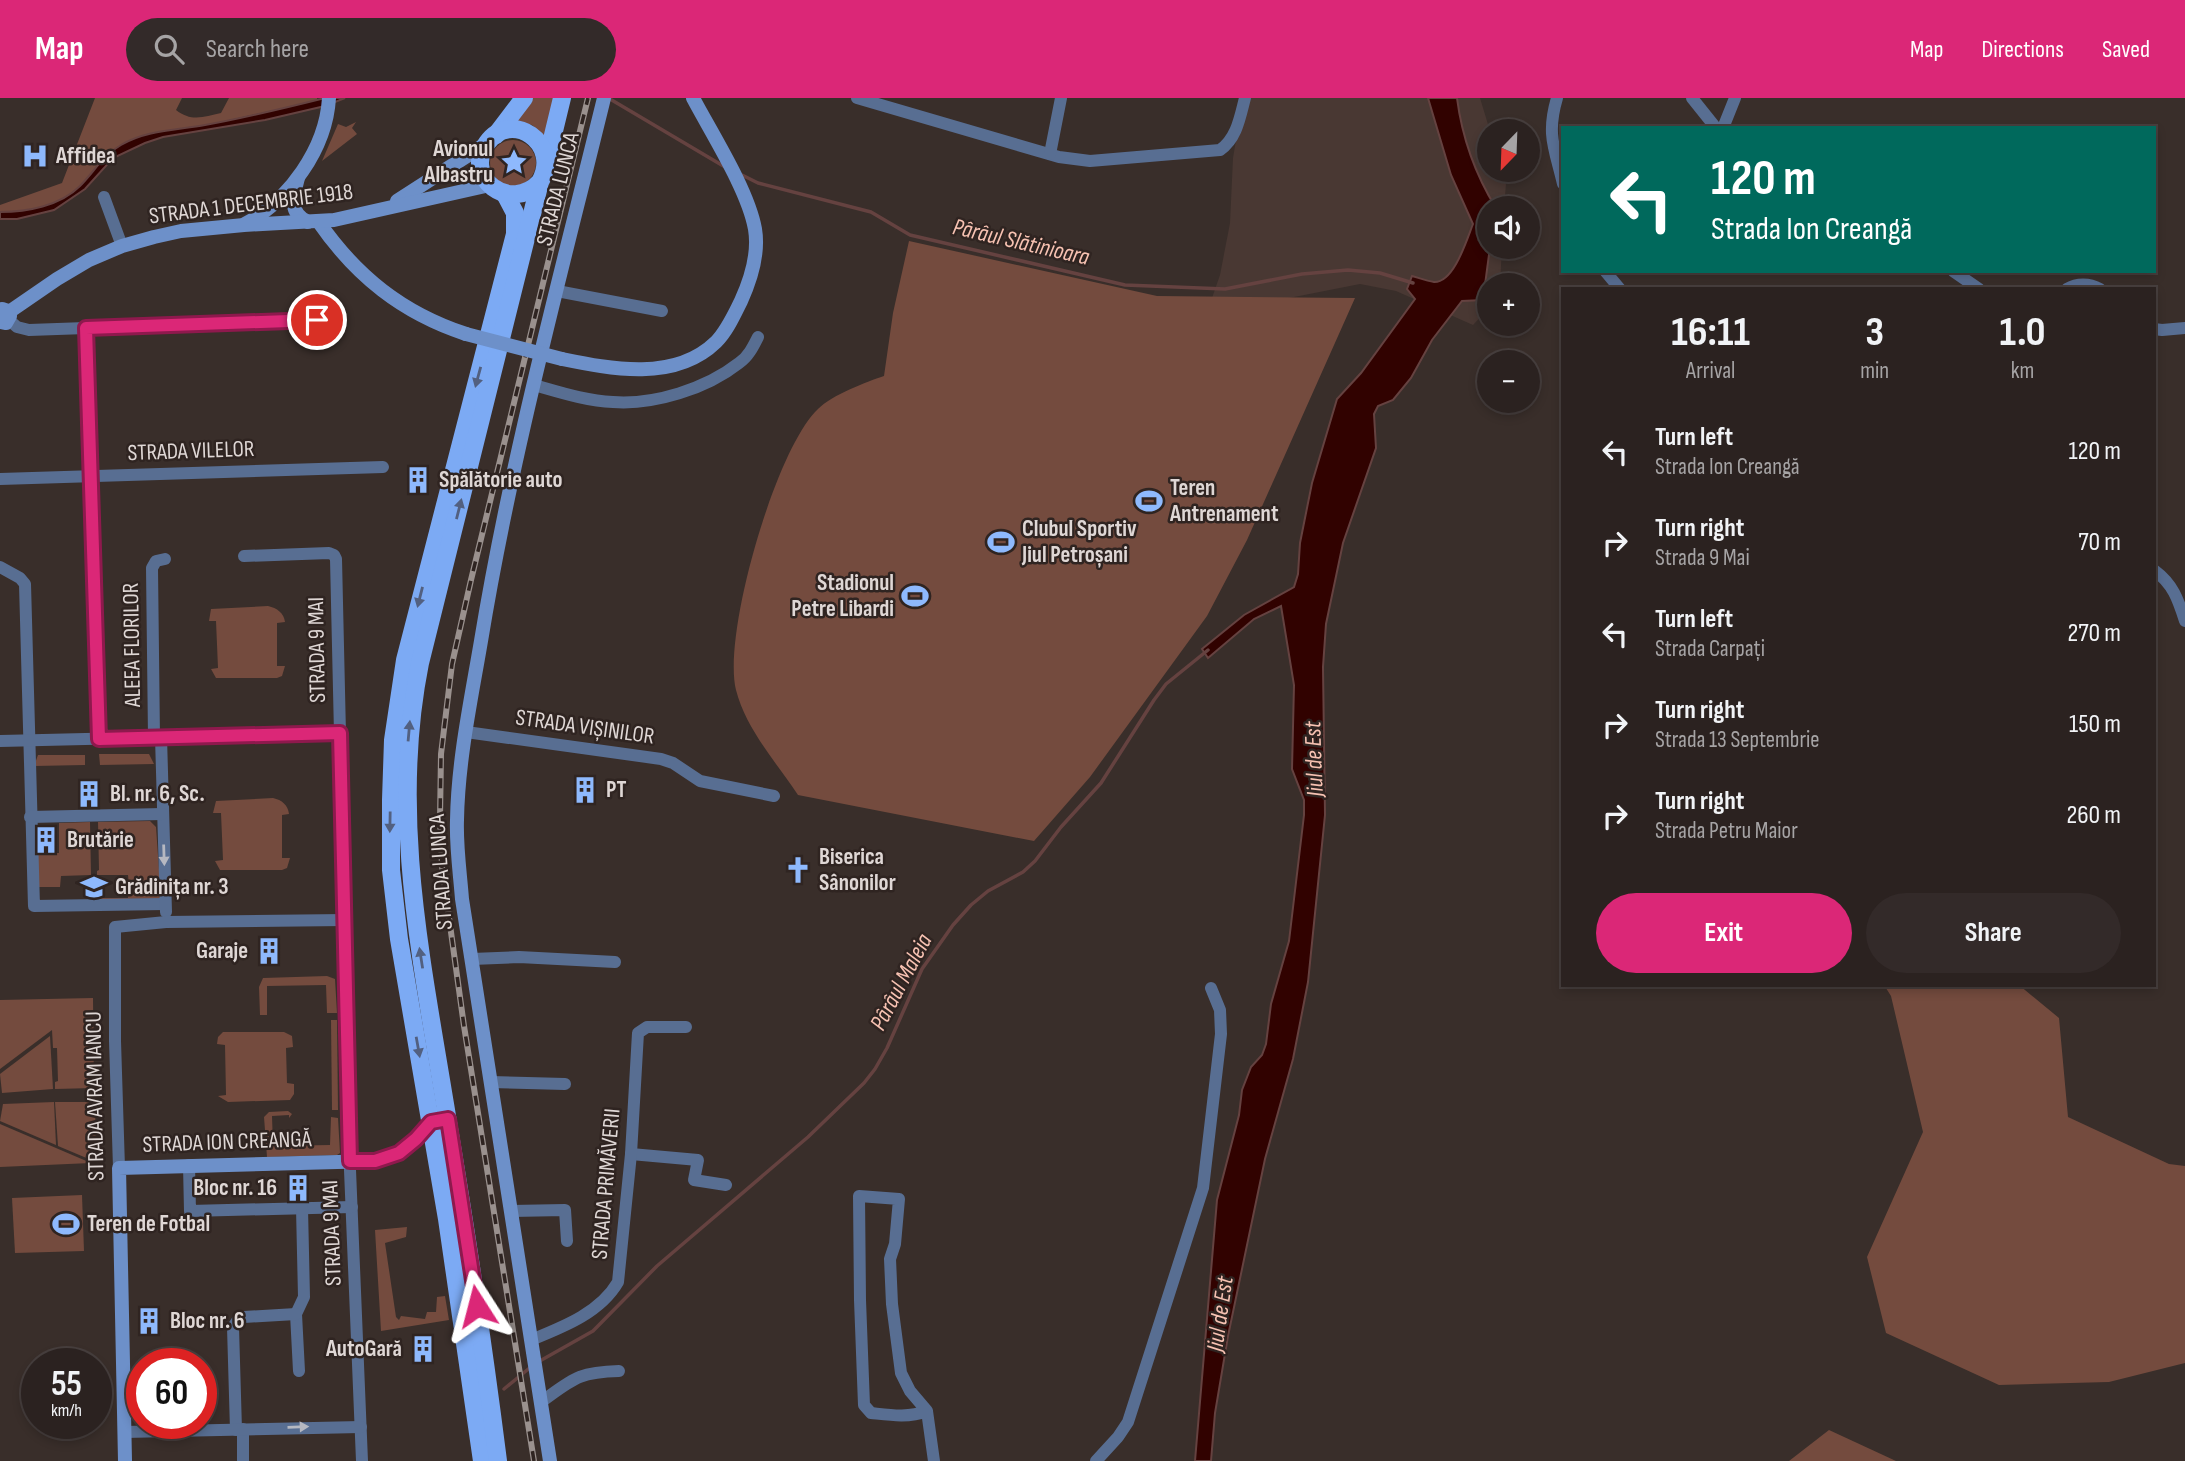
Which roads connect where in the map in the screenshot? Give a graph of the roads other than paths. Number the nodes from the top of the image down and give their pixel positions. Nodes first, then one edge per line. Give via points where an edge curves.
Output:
1 (524, 98) edge
2 (562, 98) edge
3 (604, 98) edge
4 (693, 98) edge
5 (858, 98) edge
6 (1061, 98) edge
7 (1245, 98) edge
8 (1557, 98) edge
9 (1692, 98) edge
10 (1735, 98) edge
11 (329, 102) edge
12 (1714, 126) edge
13 (1724, 126) edge
14 (491, 139) junction
15 (1050, 153) junction
16 (547, 160) junction
17 (299, 174) junction
18 (1561, 177) edge
19 (540, 182) junction
20 (497, 190) junction
21 (104, 197) dead end
22 (390, 206) junction
23 (313, 221) junction
24 (244, 225) junction
25 (122, 246) junction
26 (1607, 273) edge
27 (1956, 273) edge
28 (1618, 287) edge
29 (1976, 287) edge
30 (2073, 287) edge
31 (2097, 287) edge
32 (557, 291) junction
33 (662, 311) dead end
34 (5, 316) edge
35 (317, 320) dead end
36 (86, 328) junction
37 (2185, 328) edge
38 (2156, 329) edge
39 (758, 337) dead end
40 (534, 385) junction
41 (383, 467) dead end
42 (93, 475) junction
43 (0, 479) edge
44 (244, 556) dead end
45 (165, 559) dead end
46 (0, 567) edge
47 (2156, 572) edge
48 (2185, 621) edge
49 (466, 732) junction
50 (340, 733) junction
51 (158, 738) junction
52 (99, 739) junction
53 (0, 741) edge
54 (28, 741) junction
55 (774, 796) dead end
56 (162, 814) junction
57 (30, 817) junction
58 (165, 904) junction
59 (345, 919) junction
60 (166, 922) junction
61 (471, 959) junction
62 (615, 962) dead end
63 (1210, 988) dead end
64 (686, 1027) dead end
65 (490, 1082) junction
66 (565, 1084) dead end
67 (440, 1121) junction
68 (631, 1154) junction
69 (350, 1161) junction
70 (189, 1165) junction
71 (119, 1168) junction
72 (726, 1185) dead end
73 (352, 1207) junction
74 (302, 1208) junction
75 (511, 1211) junction
76 (567, 1241) dead end
77 (296, 1314) junction
78 (531, 1340) junction
79 (299, 1371) dead end
80 (618, 1371) dead end
81 (479, 1379) junction
82 (541, 1402) junction
83 (927, 1411) junction
84 (360, 1427) junction
85 (240, 1429) junction
86 (124, 1432) junction
87 (124, 1461) edge
88 (243, 1461) edge
89 (362, 1461) edge
90 (482, 1461) edge
91 (498, 1461) edge
92 (550, 1461) edge
93 (934, 1461) edge
94 (1096, 1461) edge

1 - 14 main road
2 - 16 main road
3 - 32 main road, STRADA LUNCA
4 - 23 main road, bridge via 739,186 755,229 756,246 744,296 717,341 690,358 656,368 615,369 562,359 430,321 386,295
5 - 15 street
6 - 15 street
7 - 15 street via 1235,133 1220,150 1090,161
8 - 18 street via 1552,148
9 - 12 street
10 - 13 street
11 - 17 main road via 318,143
14 - 16 main road via 506,130 528,133 544,149
14 - 20 main road via 481,165
14 - 22 main road, STRADA 1 DECEMBRIE 1918
16 - 19 main road
17 - 23 main road via 293,204 297,214
17 - 24 main road via 272,206
19 - 20 main road via 520,195
67 -> 19 main road via 410,882 409,727 420,663
20 - 22 main road, STRADA 1 DECEMBRIE 1918
20 -> 67 main road via 515,213 515,234 405,660 393,740 390,833 394,904
21 - 25 street
22 - 23 main road, STRADA 1 DECEMBRIE 1918 via 348,218
23 - 24 main road, STRADA 1 DECEMBRIE 1918
24 - 25 main road, STRADA 1 DECEMBRIE 1918 via 181,231
25 - 34 main road, STRADA 1 DECEMBRIE 1918 via 71,269
26 - 28 street
27 - 29 street
30 - 31 street
32 - 33 street
32 - 40 main road, STRADA LUNCA
34 - 36 street via 23,330
35 - 36 street
36 - 42 street
37 - 38 street
39 - 40 street via 747,356 728,370 700,385 652,399 610,402
40 - 49 main road, STRADA LUNCA via 500,535
41 - 42 street, STRADA VILELOR
42 - 43 street, STRADA VILELOR
42 - 52 street
44 - 50 street, STRADA 9 MAI via 334,555
45 - 51 street, ALEEA FLORILOR via 152,568
46 - 54 street via 25,584
47 - 48 street via 2176,593
49 - 55 street, STRADA VIȘINILOR via 662,759 700,782
49 - 61 main road, STRADA LUNCA via 457,850
50 - 51 street
50 - 59 street, STRADA 9 MAI
51 - 52 street
51 - 56 street, ALEEA FLORILOR
52 - 54 street
53 - 54 street
54 - 57 street
56 - 57 street
56 -> 58 street, ALEEA FLORILOR
57 - 58 street via 34,906
58 - 60 street, ALEEA FLORILOR
59 - 60 street
59 - 69 street, STRADA 9 MAI
60 - 71 street, STRADA AVRAM IANCU via 116,927
61 - 62 street
61 - 65 main road, STRADA LUNCA
63 - 94 street via 1220,1010 1221,1034 1203,1188 1128,1422
64 - 68 street, STRADA PRIMĂVERII via 647,1027 638,1032
65 - 66 street
65 - 75 main road, STRADA LUNCA
67 - 69 main road, STRADA ION CREANGĂ via 399,1153 375,1161
67 - 81 main road
68 - 72 street via 698,1160 694,1180
68 - 78 street, STRADA PRIMĂVERII via 618,1282 598,1306
69 - 70 main road, STRADA ION CREANGĂ
69 - 73 street, STRADA 9 MAI
70 - 71 main road, STRADA ION CREANGĂ
70 - 74 street via 190,1211
71 - 86 main road, STRADA AVRAM IANCU
73 - 74 street
73 - 84 street, STRADA 9 MAI
74 - 77 street via 304,1297
75 - 76 street via 565,1210
75 - 78 main road, STRADA LUNCA
77 - 79 street
77 - 85 street via 244,1317 233,1327
78 - 82 main road, STRADA LUNCA
80 - 82 street via 579,1376
81 - 90 main road
81 - 91 main road
82 - 92 main road, STRADA LUNCA
83 - 83 street via 901,1373 890,1259 899,1199 859,1196 866,1410 900,1416
83 - 93 street
85 -> 84 street
84 - 89 street, STRADA 9 MAI
85 - 86 street
85 - 88 street
86 - 87 main road, STRADA AVRAM IANCU

